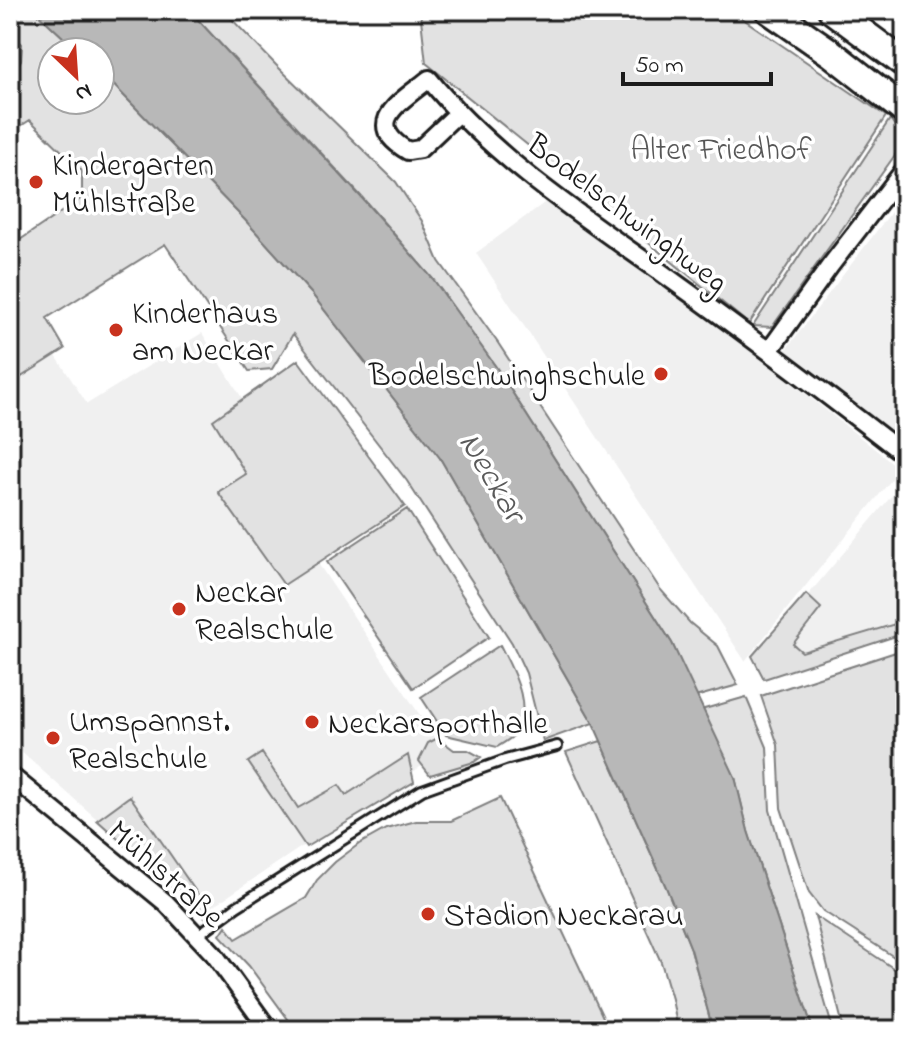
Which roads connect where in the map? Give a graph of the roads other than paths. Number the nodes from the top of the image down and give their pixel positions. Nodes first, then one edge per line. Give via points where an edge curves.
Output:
1 (769, 10) edge
2 (832, 10) edge
3 (905, 64) edge
4 (905, 111) edge
5 (457, 114) junction
6 (905, 169) edge
7 (769, 351) junction
8 (905, 455) edge
9 (557, 746) dead end
10 (10, 775) edge
11 (198, 935) junction
12 (269, 1030) edge

1 - 4 main road
2 - 3 main road
5 - 5 street, Bodelschwinghweg via 429,79 392,110 386,132 408,151 420,149
5 - 7 street, Bodelschwinghweg via 609,235
6 - 7 street
7 - 8 street, Bodelschwinghweg
9 - 11 lane via 422,790
10 - 11 street, Mühlstraße
11 - 12 street, Mühlstraße

